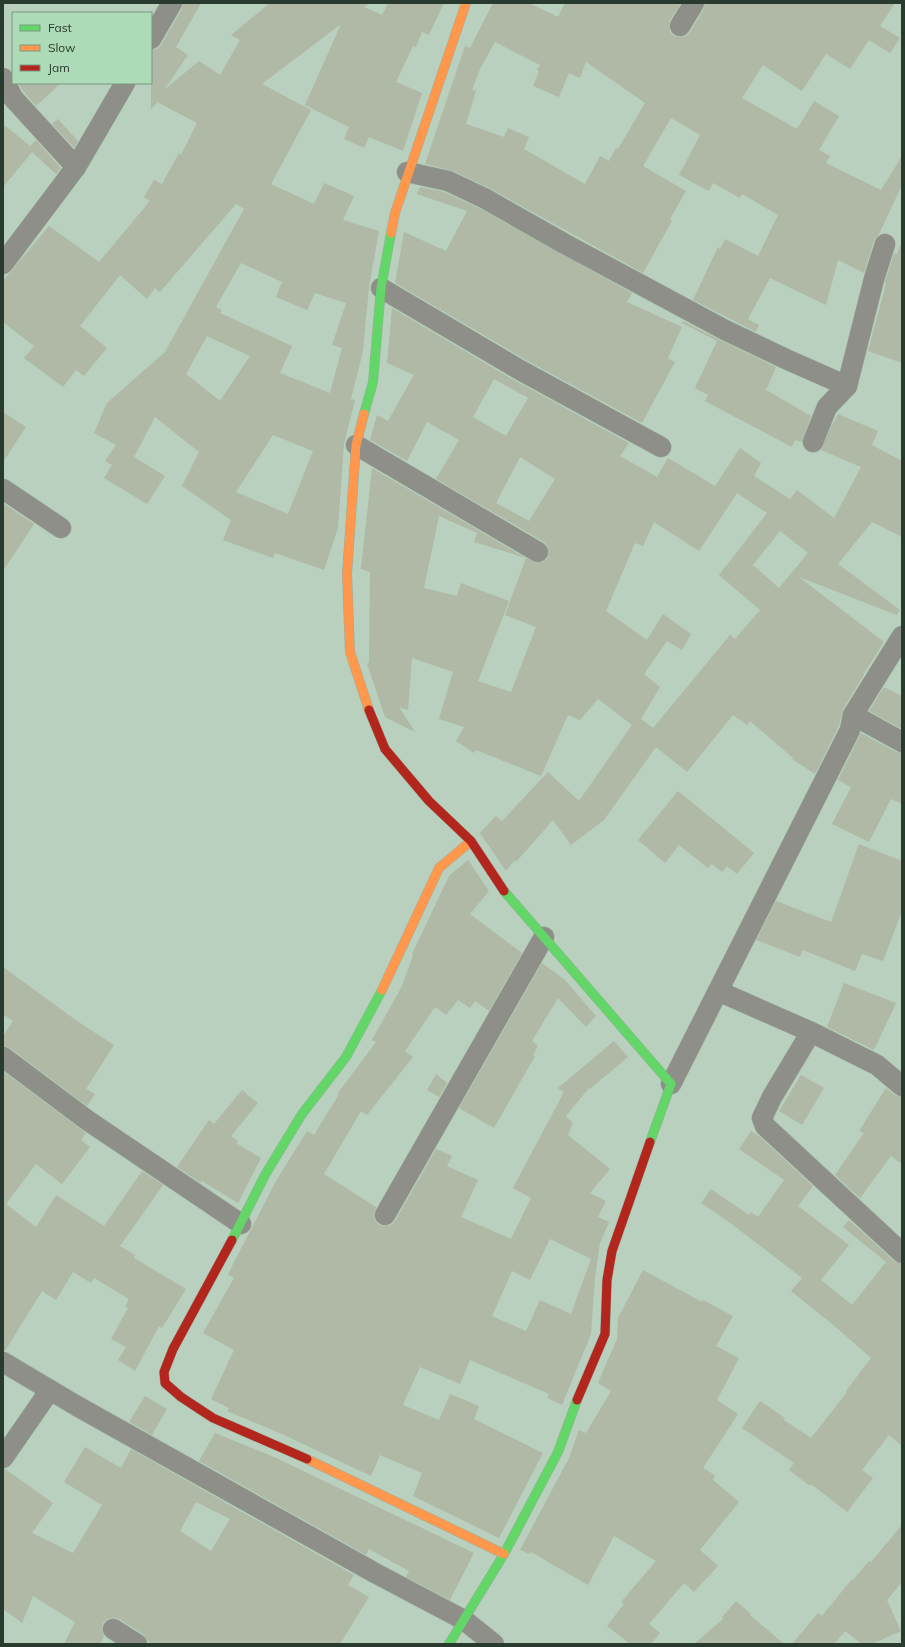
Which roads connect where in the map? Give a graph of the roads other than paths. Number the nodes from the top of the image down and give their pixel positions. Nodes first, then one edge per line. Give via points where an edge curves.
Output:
1 (172, 3) edge
2 (466, 3) edge
3 (694, 3) edge
4 (680, 26) dead end
5 (152, 37) edge
6 (3, 78) edge
7 (124, 84) edge
8 (76, 167) junction
9 (407, 172) junction
10 (885, 244) dead end
11 (3, 264) edge
12 (381, 288) junction
13 (847, 386) junction
14 (813, 442) dead end
15 (356, 445) junction
16 (661, 447) dead end
17 (3, 489) edge
18 (61, 528) dead end
19 (538, 552) dead end
20 (902, 636) edge
21 (853, 715) junction
22 (902, 742) edge
23 (471, 841) junction
24 (544, 937) junction
25 (718, 991) junction
26 (810, 1032) junction
27 (3, 1057) edge
28 (671, 1084) junction
29 (902, 1086) edge
30 (385, 1215) dead end
31 (241, 1224) junction
32 (902, 1253) edge
33 (3, 1362) edge
34 (50, 1390) junction
35 (3, 1458) edge
36 (504, 1554) junction
37 (464, 1620) junction
38 (113, 1628) dead end
39 (138, 1644) edge
40 (449, 1644) edge
41 (494, 1644) edge

1 - 5 street
2 - 9 street
3 - 4 street
6 - 8 street via 13,98
7 - 8 street
8 - 11 street
9 - 12 street via 395,213
9 - 13 street via 448,181 484,198 725,330
10 - 13 street
12 - 15 street via 372,382
12 - 16 street via 520,370
13 - 14 street via 827,407
15 - 19 street
15 - 23 street via 348,574 350,652 385,748 429,801
17 - 18 street
20 - 21 street
21 - 22 street
21 - 25 street via 850,730
23 - 24 street via 508,898
23 - 31 street via 439,868 378,997 346,1057 302,1114 265,1175
24 - 28 street
24 - 30 street
25 - 26 street
25 - 28 street
26 - 29 street via 876,1065
26 - 32 street via 772,1097 762,1118 763,1122
27 - 31 street via 94,1124
28 - 36 street via 612,1251 607,1280 605,1334 558,1452
31 - 36 street via 173,1349 164,1372 165,1383 212,1418 286,1449
33 - 34 street
34 - 35 street
34 - 37 street via 375,1573
36 - 37 street
37 - 40 street
37 - 41 street
38 - 39 street

